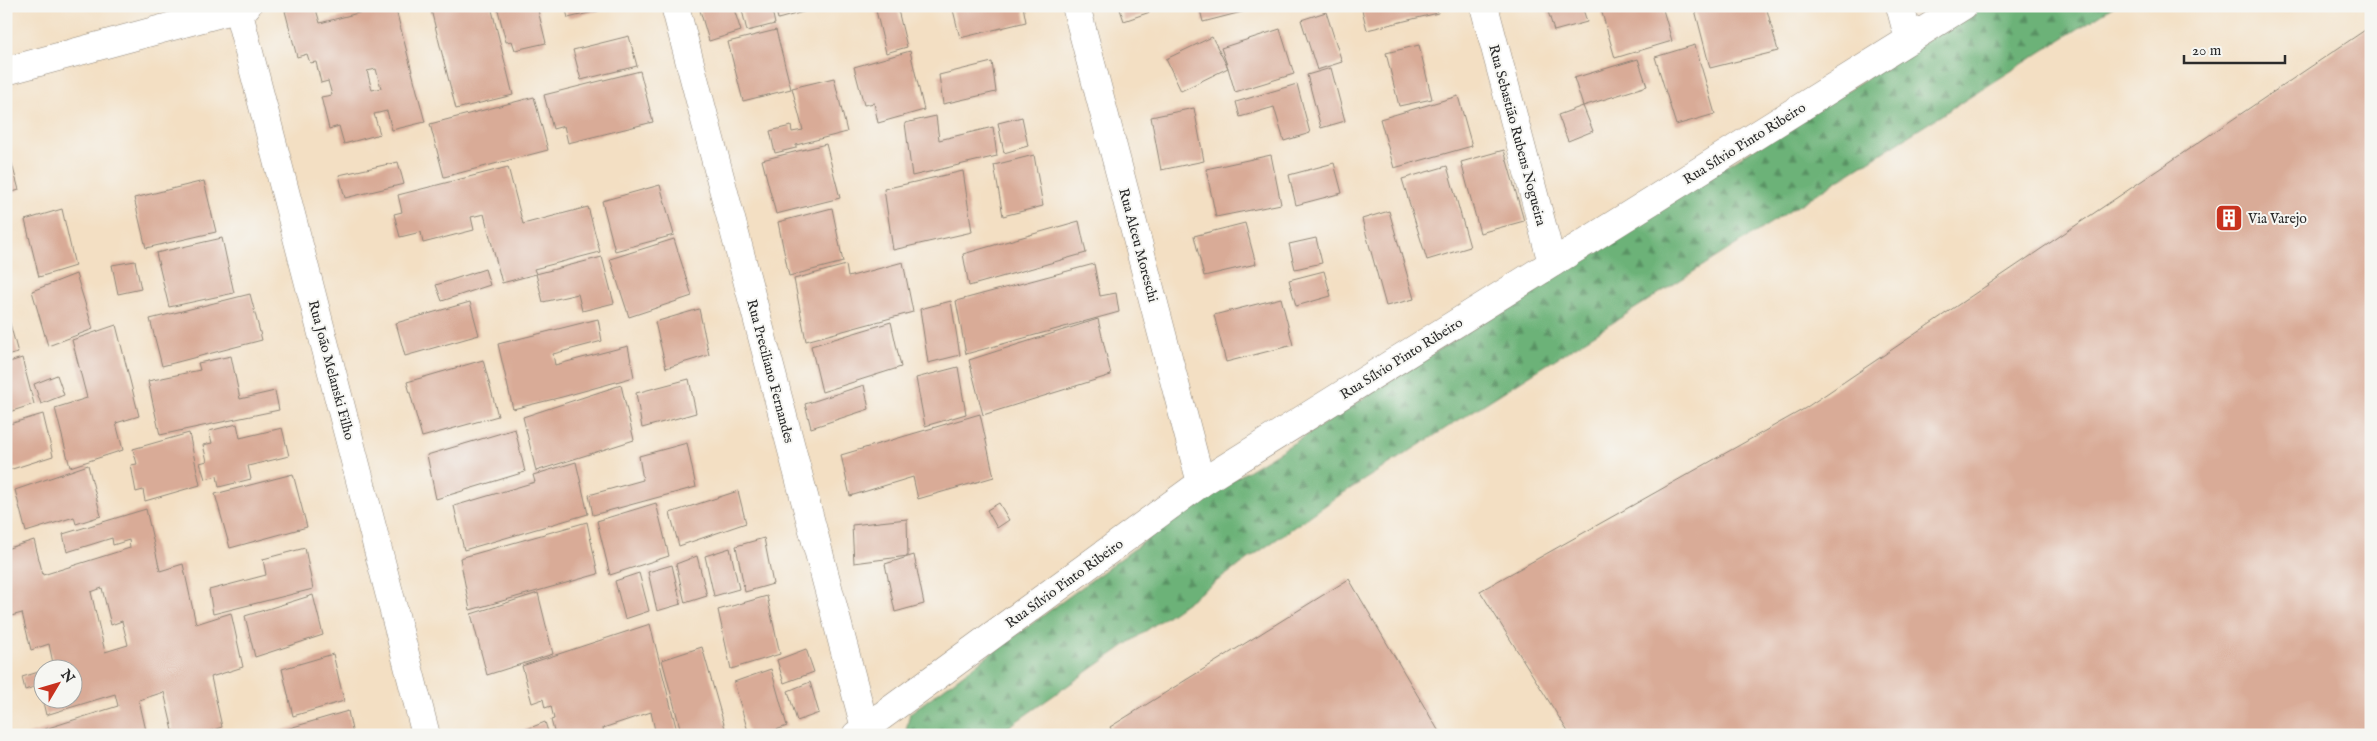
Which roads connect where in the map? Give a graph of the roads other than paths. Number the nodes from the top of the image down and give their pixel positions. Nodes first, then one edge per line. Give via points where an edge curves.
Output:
1 (675, 6) edge
2 (1076, 6) edge
3 (1484, 6) edge
4 (1900, 6) edge
5 (1963, 6) edge
6 (241, 7) edge
7 (1909, 40) junction
8 (6, 70) edge
9 (1552, 263) junction
10 (1201, 483) junction
11 (863, 733) edge
12 (426, 735) edge

1 - 11 street, Rua Preciliano Fernandes
2 - 10 street, Rua Alceu Moreschi
3 - 9 street, Rua Sebastião Rubens Nogueira
4 - 7 street
5 - 7 street, Rua Sílvio Pinto Ribeiro
6 - 8 street
6 - 12 street, Rua João Melanski Filho
7 - 9 street, Rua Sílvio Pinto Ribeiro
9 - 10 street, Rua Sílvio Pinto Ribeiro
10 - 11 street, Rua Sílvio Pinto Ribeiro

